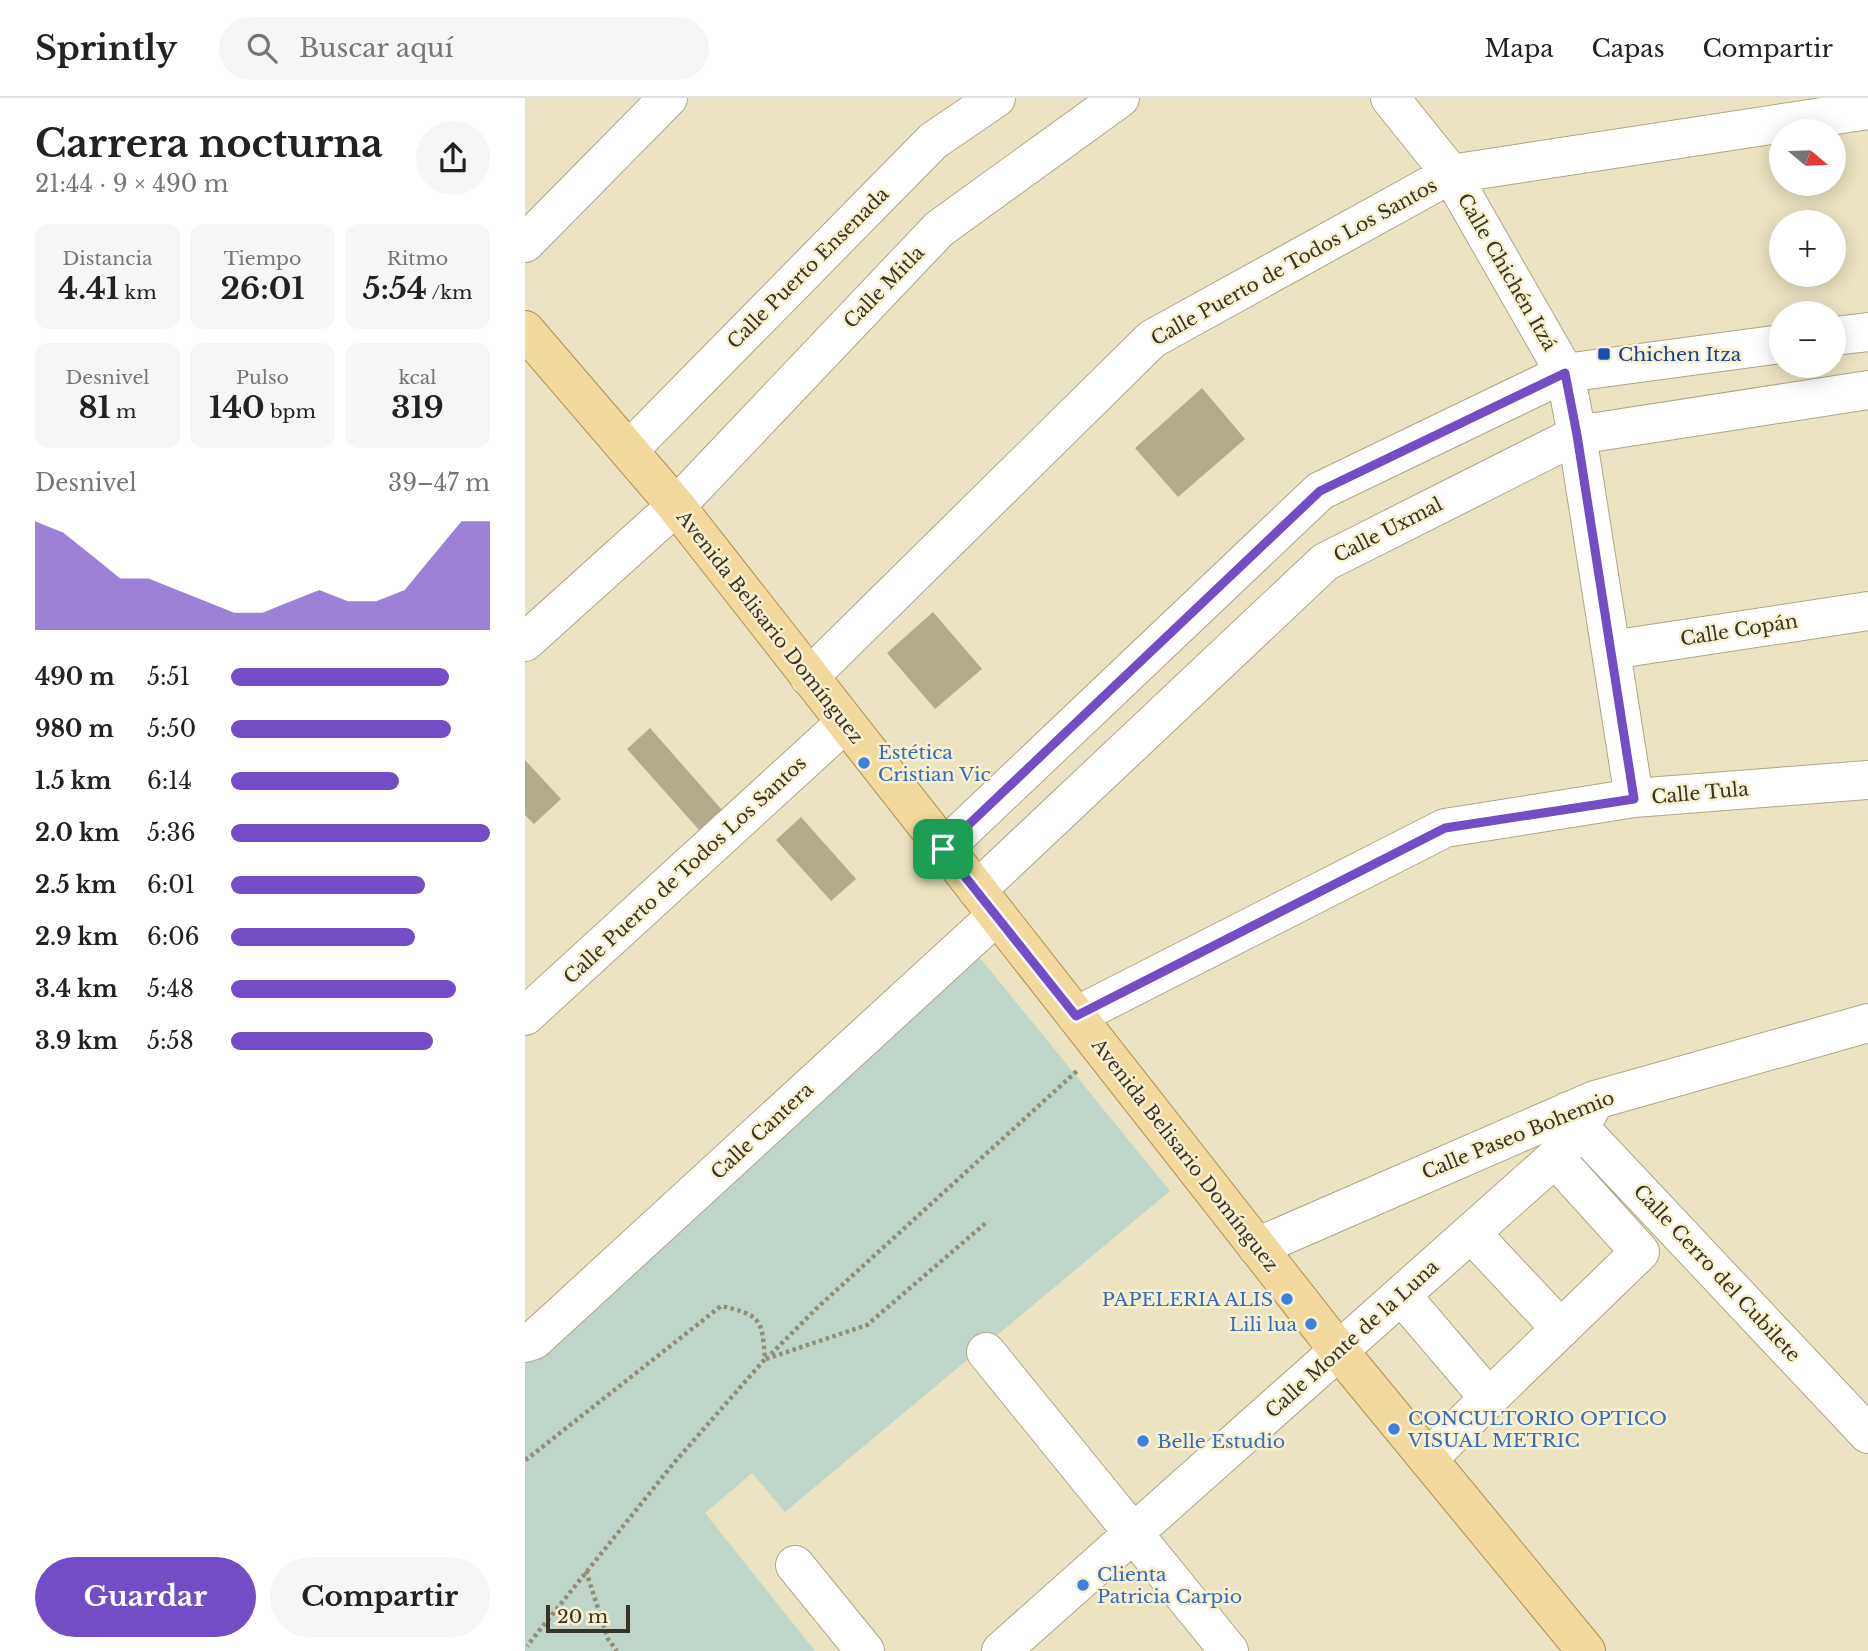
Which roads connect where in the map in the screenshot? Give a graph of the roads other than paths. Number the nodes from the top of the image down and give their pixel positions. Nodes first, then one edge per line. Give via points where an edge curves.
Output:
1 (668, 98) edge
2 (996, 98) edge
3 (1120, 98) edge
4 (1389, 98) edge
5 (1868, 110) edge
6 (1451, 174) junction
7 (525, 243) edge
8 (525, 330) edge
9 (1868, 332) edge
10 (1846, 335) edge
11 (1769, 346) edge
12 (1565, 373) junction
13 (1868, 390) edge
14 (1577, 435) junction
15 (629, 450) junction
16 (675, 506) junction
17 (1868, 611) edge
18 (525, 642) edge
19 (1611, 650) junction
20 (809, 677) junction
21 (845, 723) junction
22 (1868, 780) edge
23 (1634, 799) junction
24 (943, 849) junction
25 (987, 902) junction
26 (525, 1016) edge
27 (1076, 1016) junction
28 (1868, 1023) edge
29 (1581, 1113) junction
30 (1555, 1158) junction
31 (1471, 1233) junction
32 (1257, 1247) junction
33 (1401, 1295) junction
34 (1561, 1329) junction
35 (525, 1343) edge
36 (1339, 1351) junction
37 (986, 1352) dead end
38 (1489, 1398) junction
39 (1868, 1434) edge
40 (1428, 1459) junction
41 (1133, 1533) junction
42 (795, 1564) dead end
43 (865, 1651) edge
44 (1001, 1651) edge
45 (1229, 1651) edge
46 (1586, 1651) edge

1 - 7 street
2 - 15 street, Calle Puerto Ensenada via 933,141
3 - 16 street, Calle Mitla via 939,229
4 - 6 street, Calle Chichén Itzá
5 - 6 street, Calle Puerto de Todos Los Santos
6 - 12 street, Calle Chichén Itzá
6 - 20 street, Calle Puerto de Todos Los Santos via 1152,339
8 - 15 main road, Avenida Belisario Domínguez
9 - 10 street
11 - 12 street
12 - 14 street, Calle Chichén Itzá
12 - 24 street via 1320,491
13 - 14 street, Calle Uxmal
14 - 19 street, Calle Chichén Itzá
14 - 25 street, Calle Uxmal via 1325,562
15 - 16 main road, Avenida Belisario Domínguez
16 - 18 street
16 - 20 main road, Avenida Belisario Domínguez
17 - 19 street, Calle Copán
19 - 23 street, Calle Chichén Itzá
20 - 21 main road, Avenida Belisario Domínguez
21 - 24 main road, Avenida Belisario Domínguez
21 - 26 street, Calle Puerto de Todos Los Santos
22 - 23 street, Calle Tula
23 - 27 street, Calle Tula via 1445,828
24 - 25 main road, Avenida Belisario Domínguez
25 - 27 main road, Avenida Belisario Domínguez
25 - 35 street, Calle Cantera via 534,1340
27 - 32 main road, Avenida Belisario Domínguez
28 - 29 street, Calle Paseo Bohemio
29 - 30 street, Calle Monte de la Luna
29 - 32 street, Calle Paseo Bohemio
29 - 39 street, Calle Cerro del Cubilete
30 - 31 street, Calle Monte de la Luna
30 - 34 street via 1640,1252
31 - 33 street, Calle Monte de la Luna
31 - 34 street
32 - 36 main road, Avenida Belisario Domínguez
33 - 36 street, Calle Monte de la Luna
33 - 38 street
34 - 38 street
36 - 40 main road, Avenida Belisario Domínguez
36 - 41 street, Calle Monte de la Luna
37 - 41 street
38 - 40 street
40 - 46 main road, Avenida Belisario Domínguez
41 - 44 street, Calle Monte de la Luna
41 - 45 street
42 - 43 street

